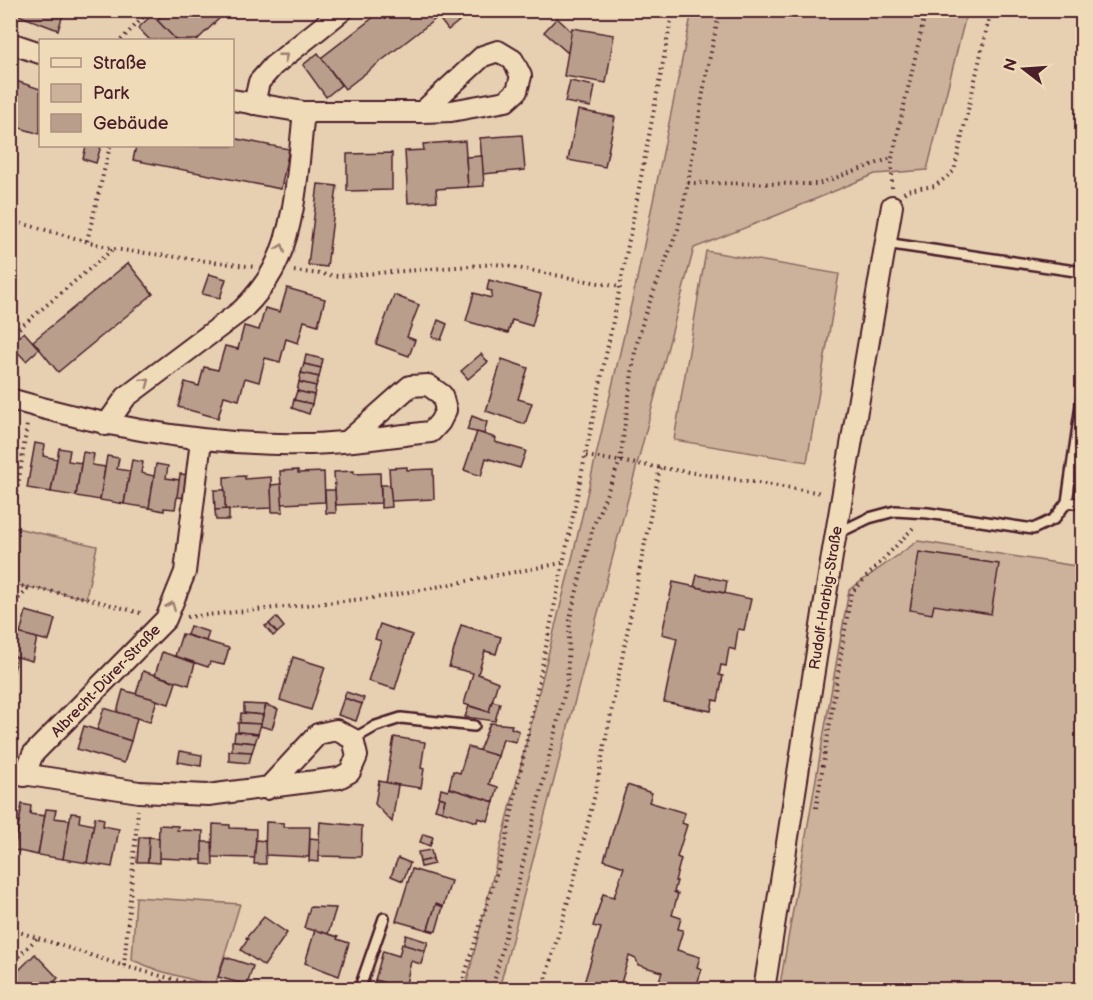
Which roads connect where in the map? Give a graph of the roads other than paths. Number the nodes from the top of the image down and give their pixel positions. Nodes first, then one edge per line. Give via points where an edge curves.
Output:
1 (343, 10) edge
2 (10, 43) edge
3 (39, 53) edge
4 (234, 100) edge
5 (254, 104) junction
6 (304, 112) junction
7 (422, 112) junction
8 (892, 206) road end
9 (885, 243) junction
10 (1083, 272) edge
11 (1083, 398) edge
12 (10, 399) edge
13 (106, 425) junction
14 (201, 440) junction
15 (349, 440) dead end
16 (1067, 502) junction
17 (1083, 504) edge
18 (836, 534) junction
19 (474, 726) dead end
20 (353, 739) junction
21 (17, 774) edge
22 (267, 789) junction
23 (384, 918) dead end
24 (359, 990) edge
25 (764, 990) edge

5 -> 1 street via 259,82 273,66
2 - 3 street
4 - 5 street
5 - 6 street
6 - 7 street
13 -> 6 street via 126,397 242,310 273,269 289,227
7 - 7 street via 506,101 517,91 521,76 513,60 498,51 483,56
8 - 9 street, Rudolf-Harbig-Straße
9 - 10 lane
9 - 18 street, Rudolf-Harbig-Straße
11 - 16 lane
12 - 13 street
13 - 14 street
14 - 15 street via 305,444
21 -> 14 street, Albrecht-Dürer-Straße via 166,619 185,572
16 - 17 lane
16 - 18 lane via 1054,519 1034,529 896,511 869,518
18 - 25 street, Rudolf-Harbig-Straße
19 - 20 lane via 401,718
20 - 22 street via 336,729 318,734
20 - 22 street, Albrecht-Dürer-Straße via 357,756 350,772 339,778
21 - 22 street, Albrecht-Dürer-Straße via 139,792 208,795
23 - 24 lane

